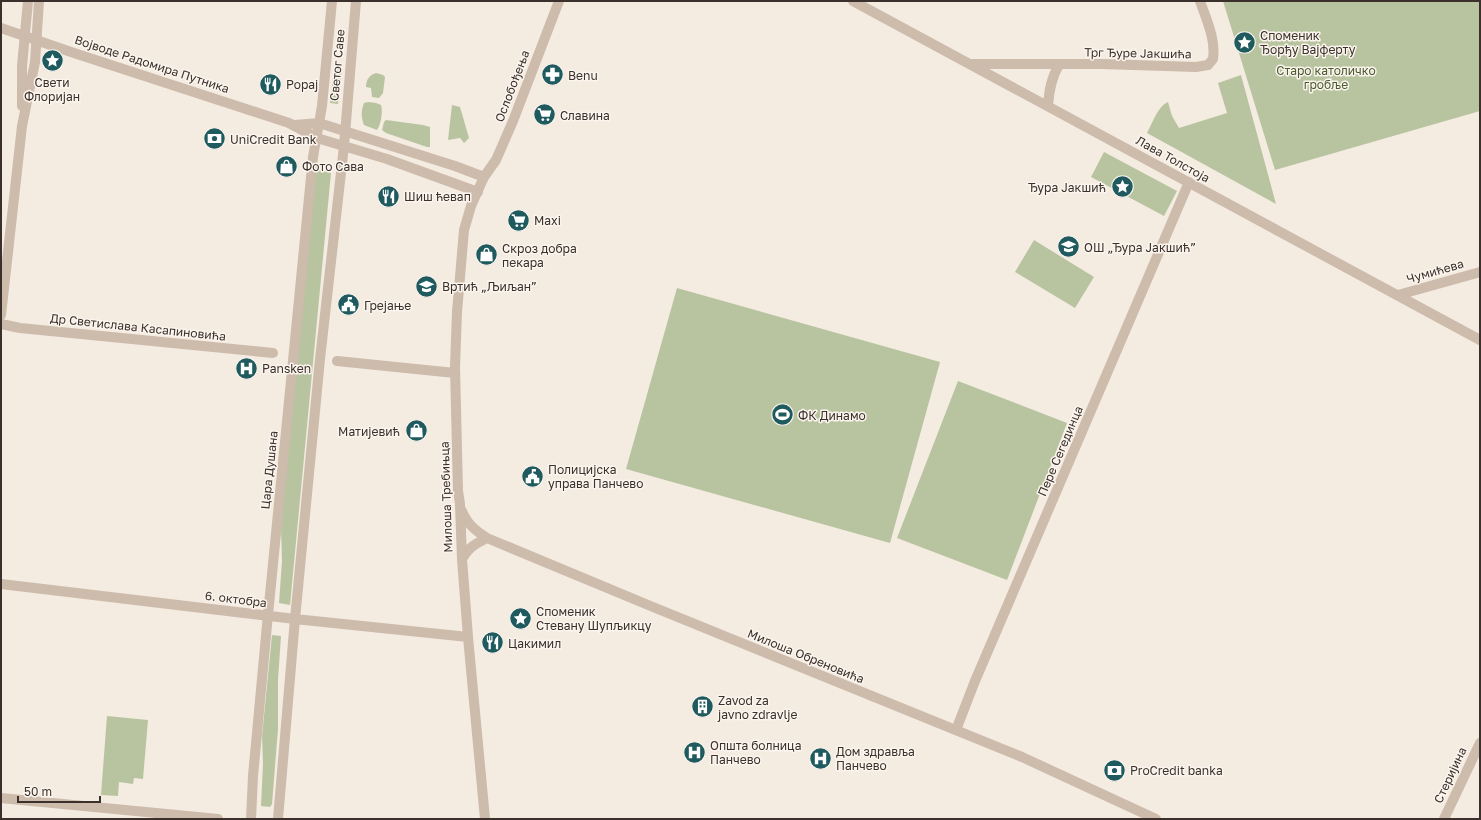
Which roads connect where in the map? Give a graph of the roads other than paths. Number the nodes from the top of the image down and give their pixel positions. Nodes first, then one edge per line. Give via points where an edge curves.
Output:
1 (28, 1) edge
2 (38, 1) edge
3 (332, 1) edge
4 (356, 1) edge
5 (559, 1) edge
6 (853, 1) edge
7 (1200, 1) edge
8 (1, 28) edge
9 (24, 36) junction
10 (38, 40) junction
11 (970, 64) junction
12 (1059, 65) junction
13 (1048, 106) junction
14 (319, 123) junction
15 (295, 125) junction
16 (22, 126) junction
17 (345, 132) junction
18 (317, 138) junction
19 (344, 146) junction
20 (484, 177) junction
21 (1189, 182) junction
22 (478, 192) junction
23 (1480, 272) edge
24 (1398, 295) junction
25 (1, 315) edge
26 (1, 324) edge
27 (1480, 340) edge
28 (273, 353) dead end
29 (337, 361) dead end
30 (455, 374) junction
31 (460, 504) junction
32 (487, 538) junction
33 (462, 559) junction
34 (1, 584) edge
35 (268, 616) junction
36 (295, 619) junction
37 (468, 637) junction
38 (956, 730) junction
39 (1480, 743) edge
40 (1, 798) edge
41 (218, 819) edge
42 (252, 819) edge
43 (278, 819) edge
44 (485, 819) edge
45 (1156, 819) edge
46 (1444, 819) edge

1 - 9 street
2 - 10 street
3 - 14 street, Светог Саве
4 - 17 street, Светог Саве
5 - 20 street, Ослобођења via 513,121 492,167
6 - 11 street, Лава Толстоја
7 - 12 street, Трг Ђуре Јакшића via 1214,53 1208,65
8 - 9 street, Војводе Радомира Путника
9 - 10 street, Војводе Радомира Путника
9 - 16 street
10 - 15 street, Војводе Радомира Путника
10 - 16 street
11 - 12 street, Трг Ђуре Јакшића
11 - 13 street, Лава Толстоја
12 - 13 street via 1052,79
13 - 21 street, Лава Толстоја
14 - 15 street, Војводе Радомира Путника
14 - 17 street, Војводе Радомира Путника
14 - 18 street, Цара Душана
15 - 18 street, Војводе Радомира Путника
16 - 25 street
17 - 19 street
17 - 20 street, Војводе Радомира Путника
18 - 19 street, Војводе Радомира Путника
18 - 35 street, Цара Душана via 312,160
19 - 22 street, Војводе Радомира Путника
19 - 36 street
20 - 22 street, Милоша Требињца
21 - 24 street, Лава Толстоја
21 - 38 street, Пере Сегединца
22 - 30 street, Милоша Требињца via 464,230
23 - 24 street, Чумићева
24 - 27 street, Лава Толстоја
26 - 28 street, Др Светислава Касапиновића
29 - 30 street
30 - 31 street, Милоша Требињца
31 - 32 street, Милоша Обреновића via 468,524
31 - 33 street, Милоша Требињца
32 - 33 street via 467,550
32 - 38 street, Милоша Обреновића
33 - 37 street, Милоша Требињца
34 - 35 street, 6. октобра
35 - 36 street, 6. октобра
35 - 42 street, Цара Душана via 253,776
36 - 37 street, 6. октобра
36 - 43 street
37 - 44 street, Милоша Требињца
38 - 45 street, Милоша Обреновића via 1022,757
39 - 46 street, Стеријина
40 - 41 street

